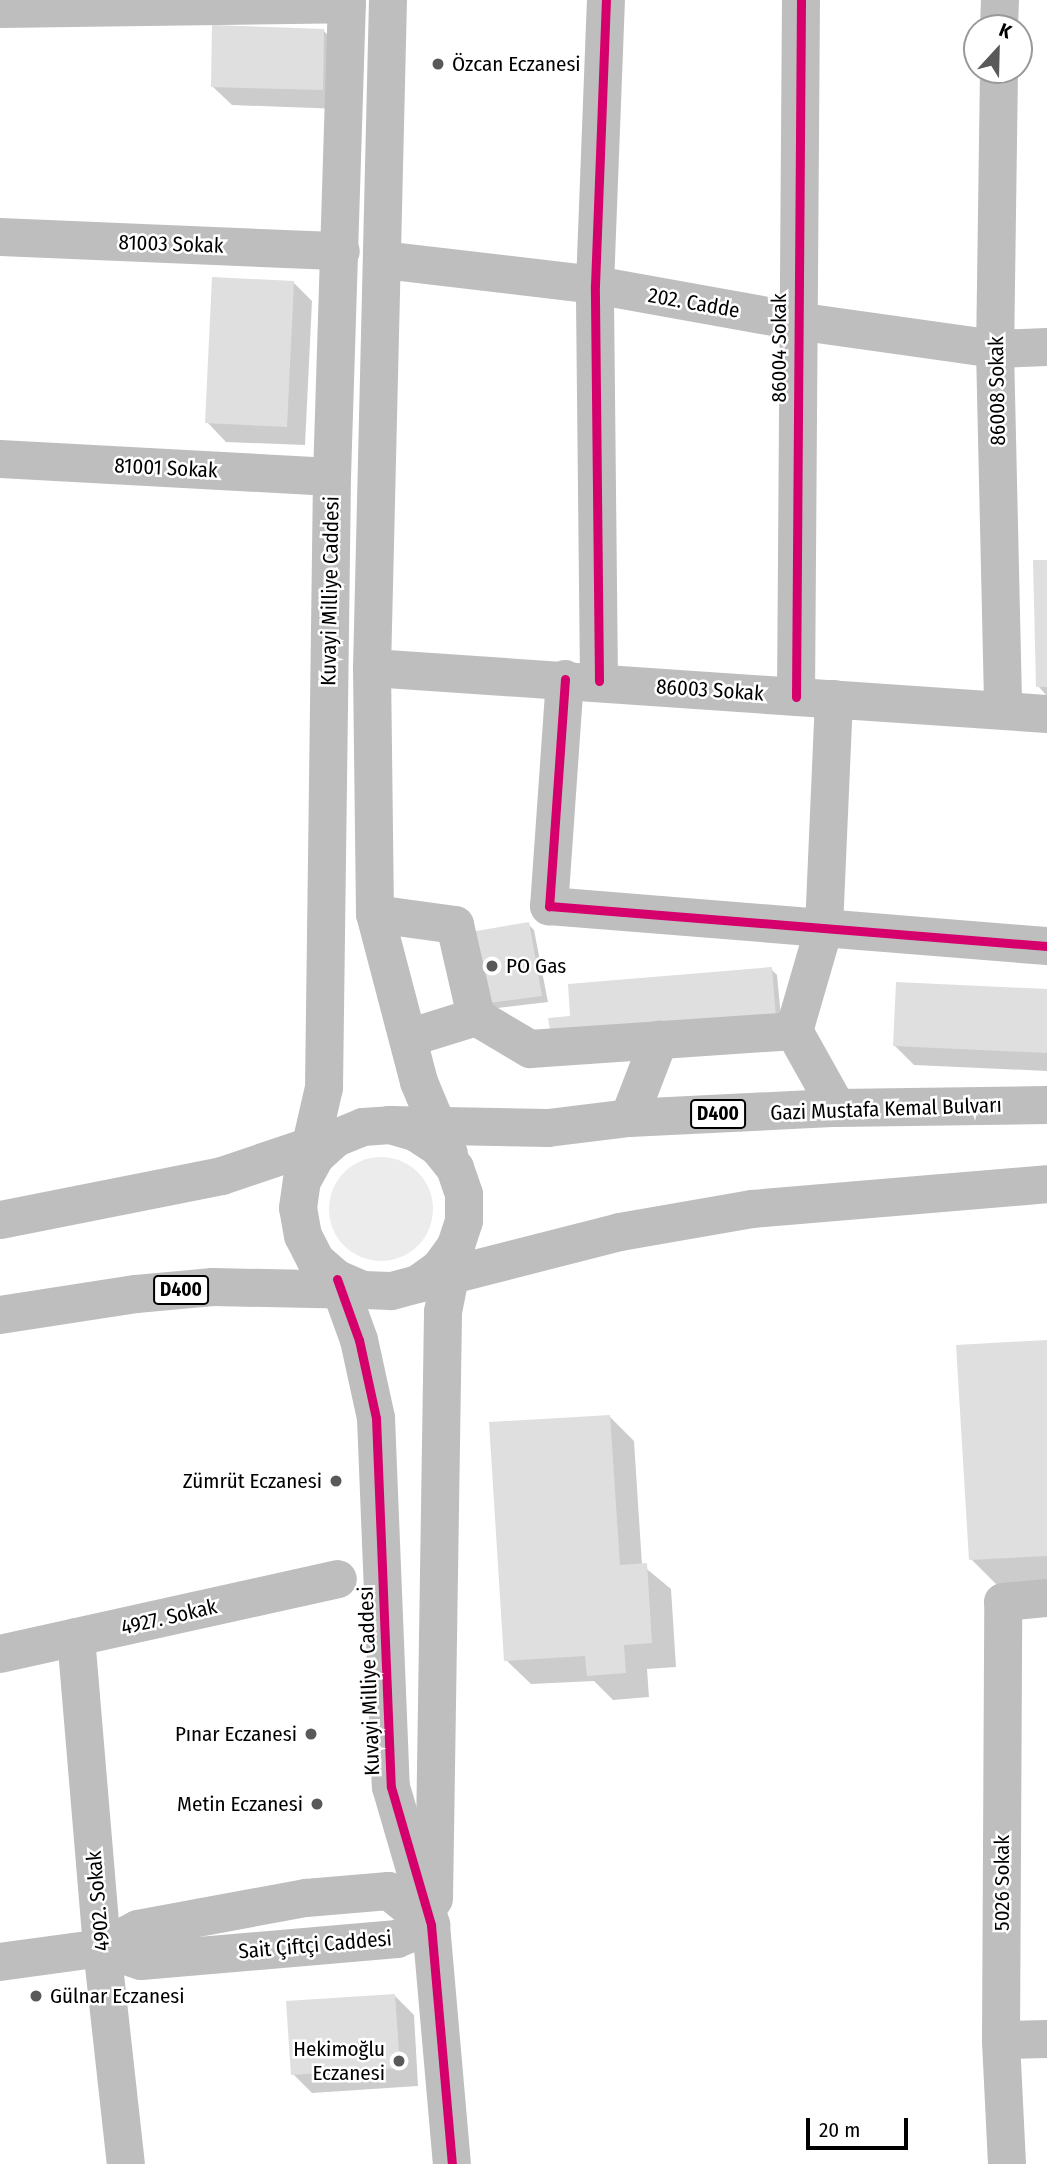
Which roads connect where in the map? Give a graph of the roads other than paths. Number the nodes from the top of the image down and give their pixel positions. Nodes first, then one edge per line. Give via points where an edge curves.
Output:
1 (388, 0) edge
2 (606, 0) edge
3 (801, 0) edge
4 (347, 2) edge
5 (0, 9) edge
6 (999, 84) edge
7 (0, 237) edge
8 (341, 251) junction
9 (383, 260) junction
10 (595, 285) junction
11 (796, 321) junction
12 (1047, 347) edge
13 (995, 349) junction
14 (0, 459) edge
15 (332, 477) junction
16 (372, 668) junction
17 (582, 680) junction
18 (796, 697) junction
19 (834, 699) junction
20 (1003, 711) junction
21 (1047, 714) edge
22 (375, 914) junction
23 (824, 928) junction
24 (1047, 946) edge
25 (476, 1017) junction
26 (793, 1031) junction
27 (408, 1038) junction
28 (659, 1040) junction
29 (1047, 1105) edge
30 (837, 1108) junction
31 (629, 1118) junction
32 (390, 1125) junction
33 (438, 1126) junction
34 (316, 1155) junction
35 (455, 1168) junction
36 (1047, 1184) edge
37 (0, 1220) edge
38 (441, 1269) junction
39 (347, 1286) junction
40 (0, 1315) edge
41 (338, 1579) dead end
42 (1047, 1598) edge
43 (76, 1637) junction
44 (0, 1654) edge
45 (431, 1926) junction
46 (102, 1948) junction
47 (0, 1962) edge
48 (1047, 2039) edge
49 (1001, 2040) junction
50 (126, 2164) edge
51 (452, 2164) edge
52 (1007, 2164) edge

1 - 9 main road, Kuvayi Milliye Caddesi
2 - 10 main road
3 - 11 main road, 86004 Sokak
4 - 5 main road
4 - 8 main road, Kuvayi Milliye Caddesi
6 - 13 main road, 86008 Sokak
7 - 8 main road, 81003 Sokak
8 - 15 main road, Kuvayi Milliye Caddesi
9 - 10 main road, 202. Cadde
9 - 16 main road, Kuvayi Milliye Caddesi
10 - 11 main road, 202. Cadde
10 - 17 main road
11 - 13 main road, 202. Cadde
11 - 18 main road, 86004 Sokak
12 - 13 main road, 202. Cadde
13 - 20 main road, 86008 Sokak
14 - 15 main road, 81001 Sokak
15 - 34 main road, Kuvayi Milliye Caddesi via 324,1088
16 - 17 main road, 86003 Sokak
16 - 22 main road, Kuvayi Milliye Caddesi
17 - 18 main road, 86003 Sokak
17 - 23 main road via 549,906
18 - 19 main road, 86003 Sokak
19 - 20 main road, 86003 Sokak
19 - 23 main road
20 - 21 main road, 86003 Sokak
22 - 25 main road via 455,925
22 - 27 main road, Kuvayi Milliye Caddesi
23 - 24 main road
23 - 26 main road
25 - 27 main road
25 - 28 main road via 530,1049
26 - 28 main road
26 - 30 main road
27 - 33 main road, Kuvayi Milliye Caddesi
28 - 31 main road
29 - 30 main road, Gazi Mustafa Kemal Bulvarı / D400
30 - 31 main road, Gazi Mustafa Kemal Bulvarı / D400
31 - 33 main road, Gazi Mustafa Kemal Bulvarı / D400 via 548,1128
32 - 33 main road, Gazi Mustafa Kemal Bulvarı / D400
32 - 34 main road via 363,1127
32 - 35 main road via 427,1140
33 - 35 main road, Kuvayi Milliye Caddesi
34 - 37 main road
34 - 39 main road via 298,1208 303,1236 316,1261
35 - 38 main road via 464,1194 464,1221
36 - 38 main road via 752,1209
38 - 39 main road via 391,1292
38 - 45 main road, Kuvayi Milliye Caddesi via 436,1884
39 - 40 main road, D400 via 213,1287
39 - 45 main road, Kuvayi Milliye Caddesi via 376,1418 391,1787
41 - 43 main road, 4927. Sokak
42 - 49 main road, 5026 Sokak via 1003,1602
43 - 44 main road, 4927. Sokak
43 - 46 main road, 4902. Sokak
45 - 46 main road, Sait Çiftçi Caddesi via 389,1891 306,1898 138,1929
45 - 51 main road, Kuvayi Milliye Caddesi
46 - 47 main road, Sait Çiftçi Caddesi
46 - 50 main road, 4902. Sokak
48 - 49 main road
49 - 52 main road, 5026 Sokak

